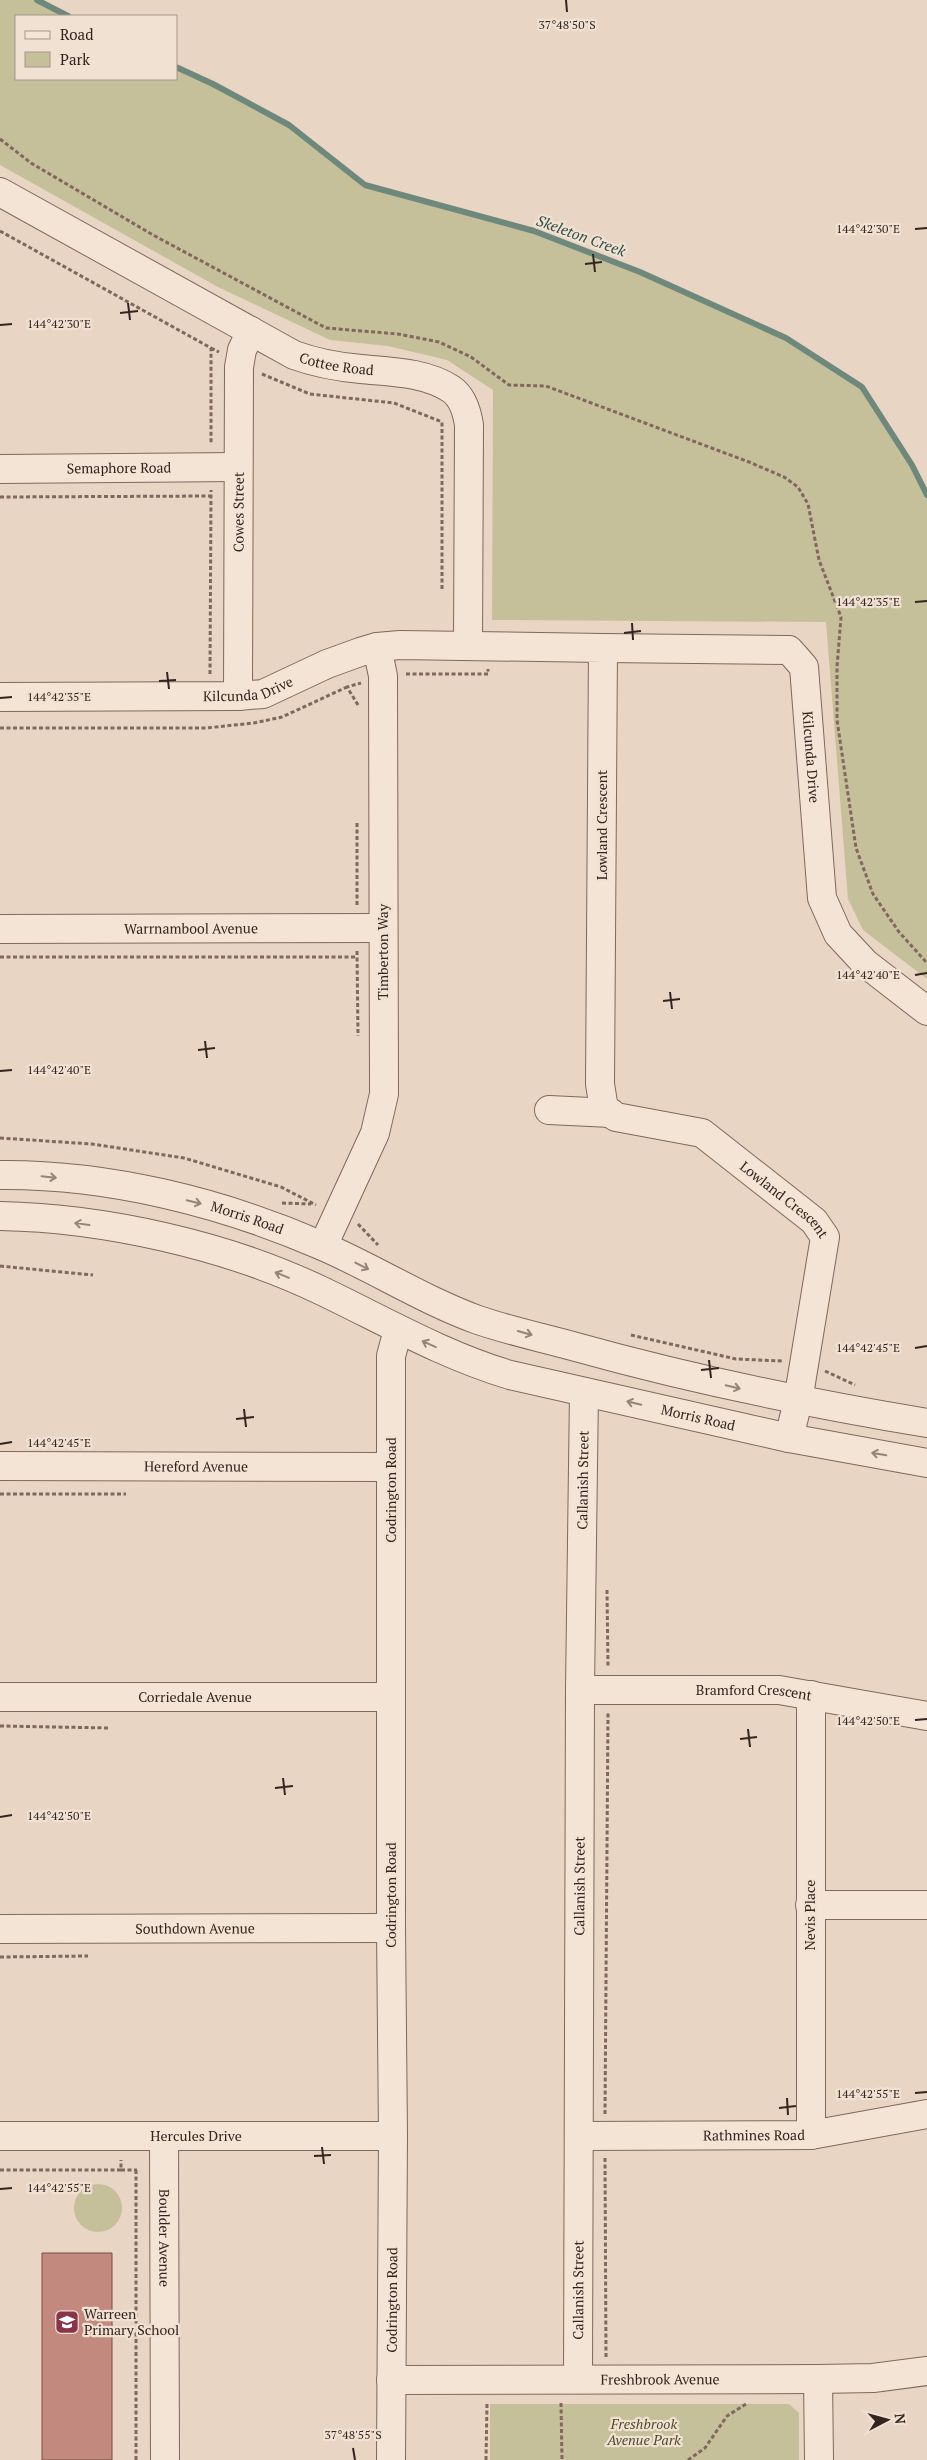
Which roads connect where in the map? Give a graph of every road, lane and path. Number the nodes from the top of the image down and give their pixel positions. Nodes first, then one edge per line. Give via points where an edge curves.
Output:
1 (0, 139) edge
2 (0, 192) edge
3 (0, 231) edge
4 (251, 331) junction
5 (211, 348) junction
6 (240, 361) junction
7 (265, 376) junction
8 (260, 384) dead end
9 (211, 467) junction
10 (238, 467) junction
11 (0, 469) edge
12 (211, 496) junction
13 (0, 497) edge
14 (442, 598) dead end
15 (479, 645) junction
16 (376, 647) junction
17 (603, 648) junction
18 (404, 674) dead end
19 (238, 696) junction
20 (0, 697) edge
21 (210, 697) junction
22 (383, 928) junction
23 (0, 929) edge
24 (357, 957) dead end
25 (0, 958) edge
26 (927, 963) edge
27 (927, 1011) edge
28 (549, 1110) dead end
29 (611, 1113) junction
30 (0, 1138) edge
31 (0, 1175) edge
32 (314, 1204) dead end
33 (0, 1216) edge
34 (357, 1224) dead end
35 (323, 1246) junction
36 (381, 1248) dead end
37 (0, 1266) edge
38 (93, 1275) dead end
39 (478, 1320) junction
40 (398, 1330) junction
41 (624, 1333) dead end
42 (775, 1360) dead end
43 (473, 1364) junction
44 (584, 1392) junction
45 (798, 1401) junction
46 (927, 1423) edge
47 (789, 1438) junction
48 (927, 1463) edge
49 (0, 1466) edge
50 (391, 1467) junction
51 (0, 1494) edge
52 (126, 1494) dead end
53 (607, 1587) dead end
54 (580, 1690) junction
55 (608, 1690) junction
56 (810, 1696) junction
57 (0, 1697) edge
58 (391, 1697) junction
59 (927, 1716) edge
60 (0, 1726) edge
61 (110, 1728) dead end
62 (810, 1905) junction
63 (927, 1905) edge
64 (391, 1928) junction
65 (0, 1929) edge
66 (88, 1956) dead end
67 (0, 1957) edge
68 (927, 2114) edge
69 (609, 2121) junction
70 (811, 2135) junction
71 (0, 2136) edge
72 (122, 2136) junction
73 (164, 2136) junction
74 (393, 2136) junction
75 (579, 2136) junction
76 (0, 2170) edge
77 (121, 2170) junction
78 (136, 2170) junction
79 (165, 2170) junction
80 (606, 2357) dead end
81 (927, 2371) edge
82 (569, 2378) junction
83 (391, 2380) junction
84 (818, 2380) junction
85 (751, 2400) dead end
86 (487, 2401) dead end
87 (136, 2460) edge
88 (165, 2460) edge
89 (391, 2460) edge
90 (486, 2460) edge
91 (562, 2460) edge
92 (688, 2460) edge
93 (819, 2460) edge

1 - 26 path via 31,163 153,235 326,328 398,334 439,342 471,357 509,385 546,386 749,462 784,477 798,487 808,504 819,560 841,617 837,720 856,848 873,894 899,932
2 - 4 street, Cottee Road
3 - 5 path
4 - 6 street, Cowes Street
4 - 15 street, Cottee Road via 294,355 320,364 414,375 451,389 460,399 469,425
5 - 6 path
5 - 9 path
6 - 7 path
6 - 10 street, Cowes Street
7 - 8 path
7 - 14 path via 310,394 394,403 442,422
9 - 10 street, Semaphore Road
9 - 11 street, Semaphore Road
9 - 12 path
10 - 19 street, Cowes Street
12 - 13 path
12 - 21 path
15 - 16 street, Kilcunda Drive
15 - 17 street
15 - 18 path via 488,674
16 - 19 street, Kilcunda Drive via 327,664 263,694
16 - 22 street, Timberton Way via 383,676
17 - 27 street, Kilcunda Drive via 789,650 804,667 822,898 838,934 858,956
17 - 29 street, Lowland Crescent via 600,1084 604,1109
19 - 21 street, Kilcunda Drive
20 - 21 street, Kilcunda Drive
22 - 23 street, Warrnambool Avenue
22 - 35 street, Timberton Way via 384,1094 376,1133
24 - 25 path
28 - 29 street, Lowland Crescent
29 - 45 street, Lowland Crescent via 616,1117 702,1133 814,1220 825,1237
30 - 32 path via 92,1144 184,1158 281,1187
31 -> 35 street, Morris Road via 147,1190 266,1223
40 -> 33 street, Morris Road via 318,1290 246,1260 182,1241 75,1223
34 - 36 path
35 -> 39 street, Morris Road
37 - 38 path
39 - 43 street
39 -> 45 street, Morris Road via 662,1371
43 -> 40 street, Morris Road
40 - 50 street, Codrington Road via 391,1356
41 - 42 path via 736,1359
43 - 44 street, Morris Road
47 -> 44 street, Morris Road
44 - 54 street, Callanish Street
45 - 46 street, Morris Road
45 - 47 street, Lowland Crescent
48 -> 47 street, Morris Road
49 - 50 street, Hereford Avenue
50 - 58 street, Codrington Road
51 - 52 path
53 - 55 path
54 - 55 street, Bramford Crescent
54 - 75 street, Callanish Street
55 - 56 street, Bramford Crescent via 773,1690
55 - 69 path
56 - 59 street, Bramford Crescent
56 - 62 street, Nevis Place
57 - 58 street, Corriedale Avenue
58 - 64 street, Codrington Road
60 - 61 path
62 - 63 street
62 - 70 street, Nevis Place
64 - 65 street, Southdown Avenue
64 - 74 street, Codrington Road
66 - 67 path
68 - 70 street, Rathmines Road
69 - 70 street, Rathmines Road
69 - 75 street, Rathmines Road
69 - 80 path
71 - 72 street, Hercules Drive
72 - 73 street, Hercules Drive
72 - 77 path
73 - 74 street, Hercules Drive
73 - 79 street, Boulder Avenue
74 - 83 street, Codrington Road
75 - 82 street, Callanish Street
76 - 77 path
77 - 78 path
78 - 79 path
78 - 87 path
79 - 88 street, Boulder Avenue
81 - 84 street, Freshbrook Avenue via 873,2378
82 - 83 street, Freshbrook Avenue
82 - 84 street, Freshbrook Avenue
82 - 91 path
83 - 89 street, Codrington Road
84 - 93 street
85 - 92 path via 727,2416 704,2448
86 - 90 path

